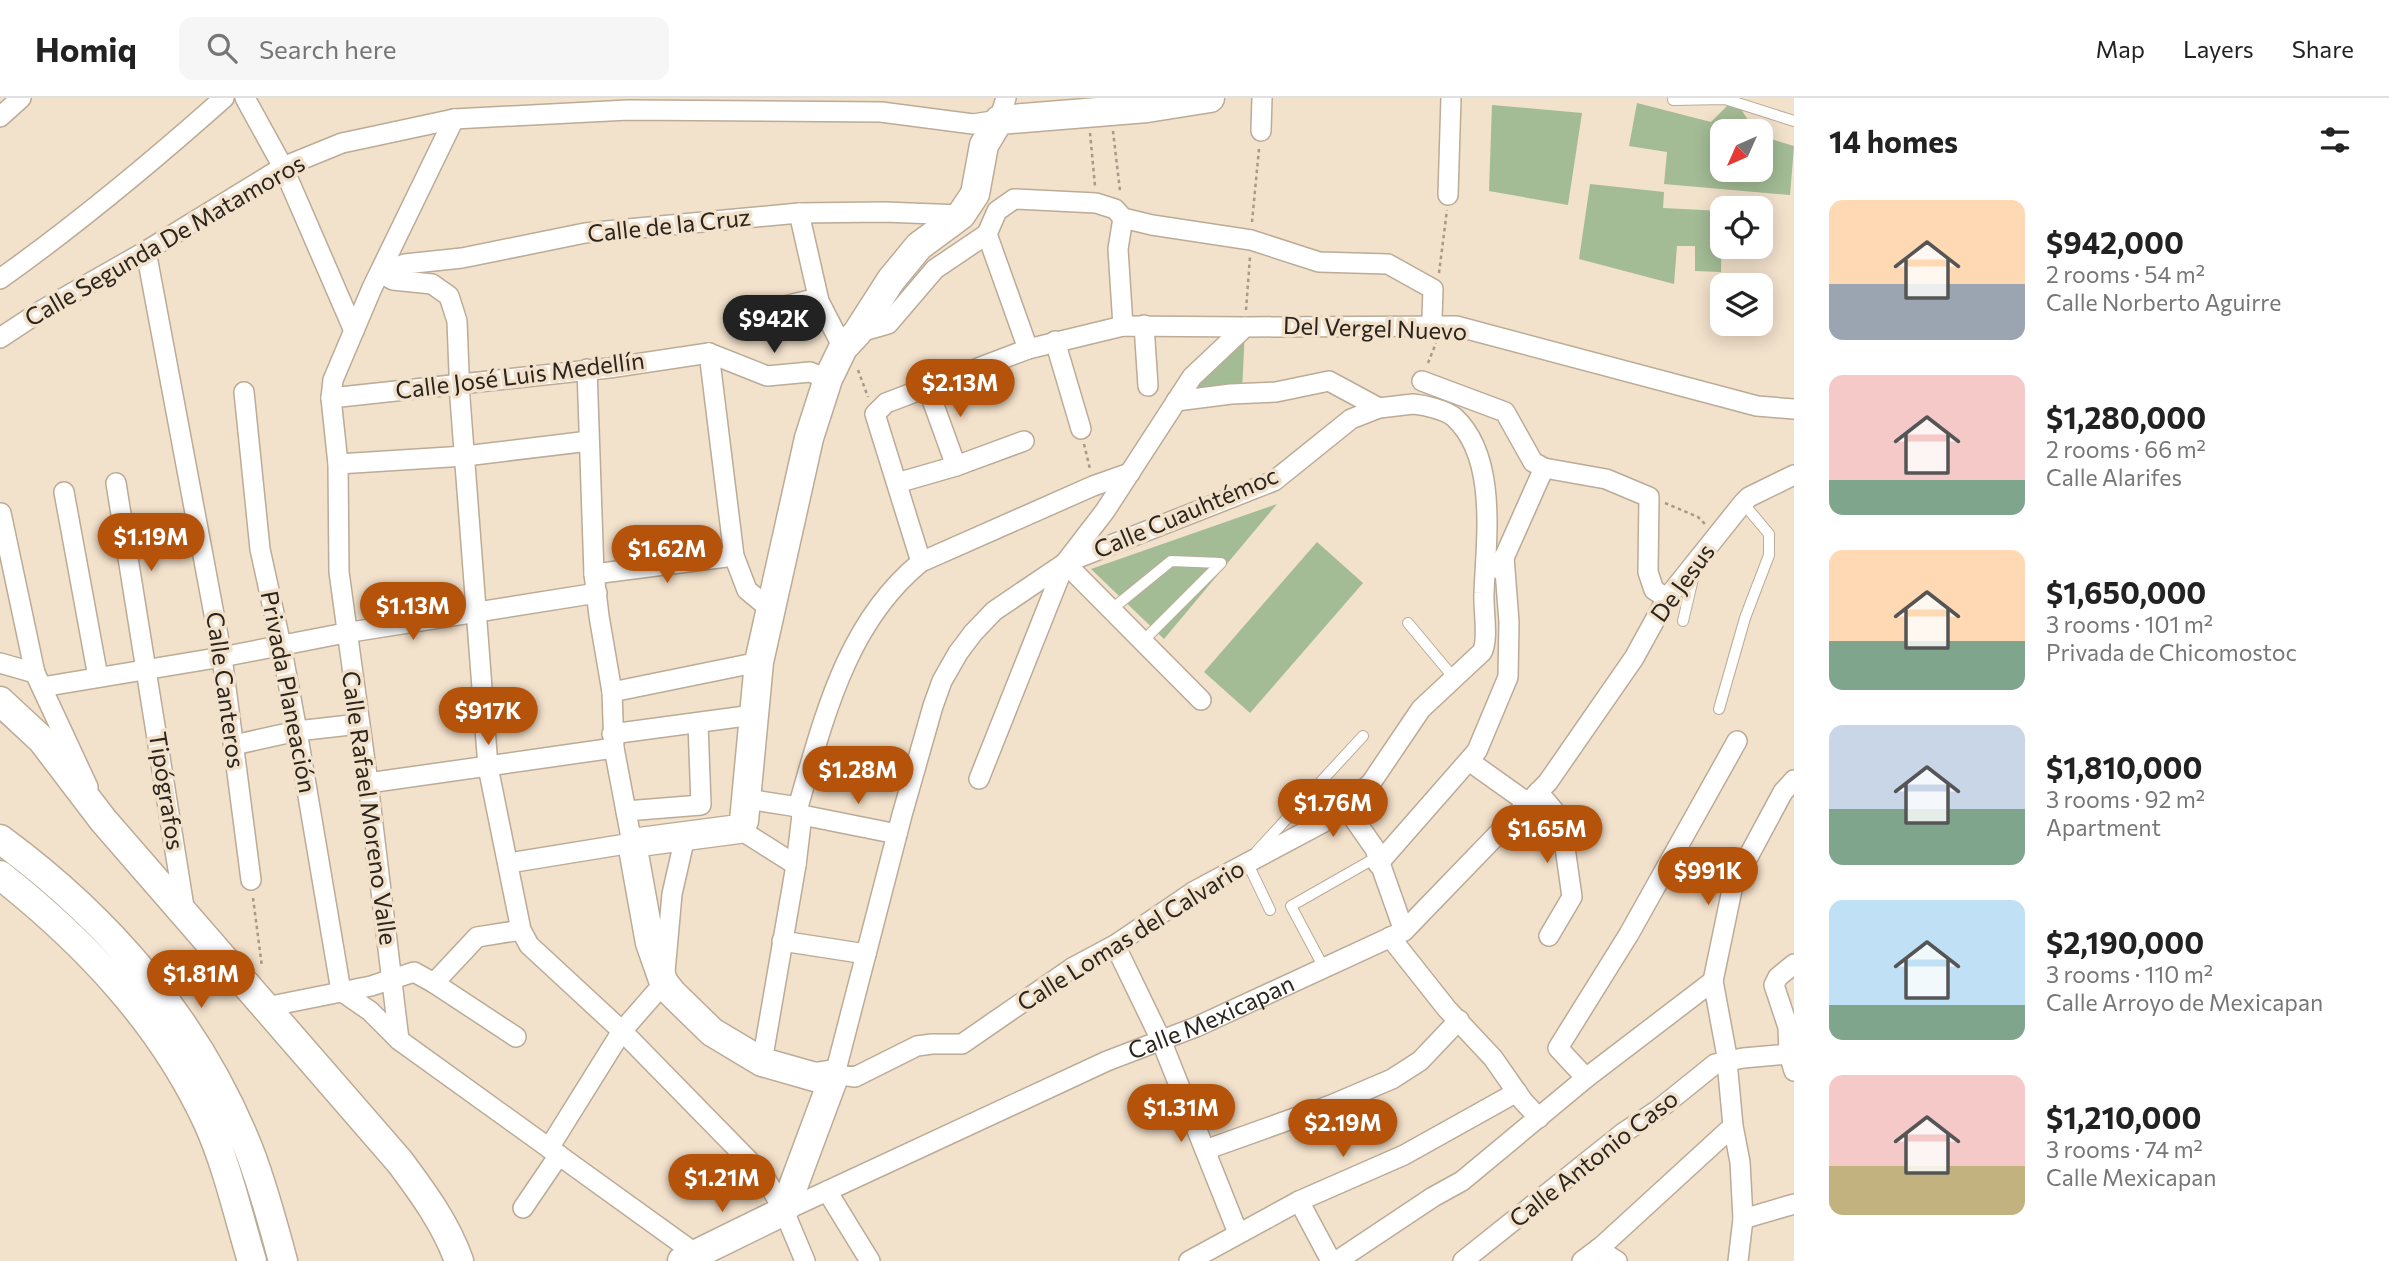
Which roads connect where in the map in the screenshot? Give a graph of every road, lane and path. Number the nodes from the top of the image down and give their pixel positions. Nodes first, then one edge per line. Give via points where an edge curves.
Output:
1 (21, 98) edge
2 (223, 98) edge
3 (245, 98) edge
4 (1210, 98) edge
5 (1262, 98) edge
6 (1451, 98) edge
7 (1673, 100) dead end
8 (882, 105) edge
9 (1003, 109) edge
10 (1099, 112) junction
11 (0, 117) edge
12 (454, 119) junction
13 (1794, 121) edge
14 (1261, 131) joint
15 (283, 167) junction
16 (1448, 195) joint
17 (1096, 203) junction
18 (799, 213) junction
19 (961, 215) junction
20 (1123, 218) junction
21 (987, 234) junction
22 (1251, 240) junction
23 (146, 251) junction
24 (1441, 269) dead end
25 (380, 273) junction
26 (0, 279) edge
27 (818, 298) junction
28 (736, 318) dead end
29 (1144, 325) junction
30 (1124, 326) junction
31 (1436, 326) junction
32 (1245, 327) junction
33 (354, 331) junction
34 (0, 338) edge
35 (850, 340) junction
36 (1055, 341) junction
37 (1028, 349) junction
38 (709, 353) junction
39 (587, 369) junction
40 (828, 379) junction
41 (1422, 381) joint
42 (461, 384) junction
43 (927, 386) junction
44 (1148, 386) dead end
45 (244, 392) dead end
46 (331, 398) junction
47 (1176, 401) junction
48 (1413, 404) joint
49 (1379, 408) junction
50 (1794, 409) edge
51 (875, 414) junction
52 (1081, 429) joint
53 (589, 441) junction
54 (1024, 441) dead end
55 (465, 456) junction
56 (338, 464) junction
57 (956, 466) junction
58 (1544, 468) junction
59 (1130, 472) junction
60 (1794, 475) edge
61 (116, 483) dead end
62 (897, 483) junction
63 (1093, 485) junction
64 (64, 492) dead end
65 (1649, 497) junction
66 (1743, 503) junction
67 (1, 513) edge
68 (1718, 535) junction
69 (734, 555) junction
70 (1504, 557) junction
71 (920, 562) junction
72 (1697, 562) junction
73 (1065, 563) junction
74 (596, 583) junction
75 (1667, 598) junction
76 (1483, 607) junction
77 (770, 609) junction
78 (1112, 609) junction
79 (475, 612) junction
80 (1683, 621) dead end
81 (1408, 623) dead end
82 (345, 632) junction
83 (1144, 640) junction
84 (281, 645) junction
85 (222, 657) junction
86 (759, 662) junction
87 (0, 663) edge
88 (146, 669) junction
89 (98, 677) junction
90 (1454, 678) junction
91 (38, 680) junction
92 (612, 692) junction
93 (1201, 700) dead end
94 (0, 701) edge
95 (1719, 709) dead end
96 (753, 715) junction
97 (1593, 715) joint
98 (698, 723) junction
99 (359, 724) junction
100 (297, 731) junction
101 (1363, 736) dead end
102 (613, 741) junction
103 (1737, 741) dead end
104 (234, 745) junction
105 (1469, 761) junction
106 (488, 767) junction
107 (979, 779) dead end
108 (368, 783) junction
109 (1791, 788) edge
110 (1533, 798) junction
111 (747, 799) junction
112 (1345, 806) junction
113 (626, 811) junction
114 (800, 811) junction
115 (103, 820) junction
116 (739, 829) junction
117 (897, 834) junction
118 (685, 837) junction
119 (0, 839) edge
120 (632, 843) junction
121 (1378, 860) junction
122 (509, 863) junction
123 (1245, 863) junction
124 (796, 865) junction
125 (0, 876) edge
126 (251, 880) joint
127 (1270, 910) dead end
128 (185, 914) junction
129 (521, 930) junction
130 (1397, 934) junction
131 (1549, 936) dead end
132 (782, 941) junction
133 (1115, 945) junction
134 (866, 954) junction
135 (1794, 964) edge
136 (1324, 968) junction
137 (262, 969) dead end
138 (392, 979) junction
139 (1713, 981) junction
140 (434, 983) junction
141 (664, 983) junction
142 (341, 991) junction
143 (266, 1007) junction
144 (1460, 1020) junction
145 (622, 1031) junction
146 (516, 1037) dead end
147 (399, 1040) junction
148 (1161, 1040) junction
149 (1792, 1060) edge
150 (762, 1062) junction
151 (1726, 1062) junction
152 (835, 1074) junction
153 (1586, 1078) junction
154 (1517, 1092) junction
155 (1539, 1118) junction
156 (1733, 1126) junction
157 (1205, 1150) junction
158 (554, 1151) junction
159 (827, 1191) junction
160 (1298, 1201) junction
161 (1794, 1204) edge
162 (523, 1208) dead end
163 (784, 1211) junction
164 (1743, 1219) junction
165 (1238, 1233) junction
166 (1598, 1249) junction
167 (689, 1258) edge
168 (252, 1261) edge
169 (283, 1261) edge
170 (459, 1261) edge
171 (805, 1261) edge
172 (870, 1261) edge
173 (1189, 1261) edge
174 (1331, 1261) edge
175 (1337, 1261) edge
176 (1463, 1261) edge
177 (1582, 1261) edge
178 (1617, 1261) edge
179 (1738, 1261) edge

1 - 11 street
2 - 26 street via 158,158
3 - 15 street
4 - 10 main road
5 - 14 street
6 - 16 street
7 - 13 lane via 1725,99
8 - 9 street, Calle Segunda De Matamoros via 973,124
8 - 12 street, Calle Segunda De Matamoros
9 - 10 main road
9 - 19 main road via 984,145 975,194
10 - 17 path
10 - 20 path
12 - 15 street, Calle Segunda De Matamoros via 342,143
12 - 25 street, Calle Rafael Moreno Valle
14 - 22 path
15 - 23 street, Calle Segunda De Matamoros
15 - 33 street
16 - 24 path
17 - 20 street via 1115,209
17 - 21 street via 1014,199 997,211
18 - 19 street, Calle de la Cruz
18 - 25 street, Calle de la Cruz via 585,233 462,258 405,264
18 - 27 street
19 - 35 main road via 919,246
20 - 22 street
20 - 30 street via 1118,249
21 - 35 street via 935,269 888,324
21 - 37 street
22 - 31 street via 1320,262 1397,268 1433,289
22 - 32 path
23 - 34 street, Calle Segunda De Matamoros
23 - 85 street, Calle Canteros
25 - 33 street, Calle Rafael Moreno Valle
25 - 42 street via 393,280 432,284 449,296 457,321
27 - 28 street
27 - 35 street
29 - 30 street, Del Vergel Nuevo
29 - 32 street, Del Vergel Nuevo
29 - 44 street
30 - 36 street, Del Vergel Nuevo
31 - 32 street, Del Vergel Nuevo
31 - 41 path via 1437,340
31 - 50 street, Del Vergel Nuevo via 1457,326 1757,406
32 - 47 street via 1192,377
33 - 46 street, Calle Rafael Moreno Valle via 333,380
35 - 40 main road
35 - 51 path
36 - 37 street, Del Vergel Nuevo
36 - 52 street
37 - 43 street, Del Vergel Nuevo
38 - 39 street, Calle José Luis Medellín
38 - 40 street via 767,376 810,372
38 - 69 street
39 - 42 street, Calle José Luis Medellín
39 - 53 street
40 - 77 main road via 809,438
41 - 58 street via 1504,412 1533,462
42 - 46 street, Calle José Luis Medellín
42 - 55 street
43 - 51 street, Del Vergel Nuevo via 886,403
43 - 57 street
45 - 84 street, Privada Planeación via 260,549
46 - 56 street, Calle Rafael Moreno Valle
47 - 49 street via 1329,381
47 - 59 street
48 - 49 street, Calle Cuauhtémoc
48 - 76 street, Calle Lomas del Calvario via 1452,416 1474,442 1485,486
49 - 73 street, Calle Cuauhtémoc via 1351,419 1274,481
51 - 62 street
52 - 63 path
53 - 55 street
53 - 74 street
54 - 57 street
55 - 56 street
55 - 79 street
56 - 82 street, Calle Rafael Moreno Valle
57 - 62 street
58 - 65 street via 1606,479
58 - 70 street, Calle Lomas del Calvario
59 - 63 street
59 - 73 street
60 - 66 street, De Jesus
61 - 88 street, Tipógrafos
62 - 71 street
63 - 71 street
64 - 89 street
65 - 68 path via 1698,517
65 - 75 street via 1648,572 1654,590
66 - 68 street, De Jesus
66 - 95 lane via 1769,534 1769,555
67 - 91 street
68 - 72 street, De Jesus
69 - 74 street
69 - 77 street via 747,590
70 - 76 street, Calle Lomas del Calvario
70 - 105 street via 1508,677
71 - 114 street via 885,596 852,647 818,740
72 - 75 street, De Jesus
72 - 80 lane
73 - 78 street
73 - 107 street
73 - 117 street via 994,611 957,653 933,706
74 - 79 street
74 - 92 street
75 - 97 street, De Jesus via 1634,657
76 - 90 street, Calle Lomas del Calvario via 1486,646
77 - 86 main road
78 - 83 street
78 - 83 lane via 1171,561 1221,563
79 - 82 street
79 - 106 street
81 - 90 lane
82 - 84 street
82 - 99 street, Calle Rafael Moreno Valle
83 - 93 street
84 - 85 street
84 - 100 street, Privada Planeación
85 - 88 street
85 - 104 street, Calle Canteros
86 - 92 street
86 - 96 main road
87 - 91 street
88 - 89 street
88 - 128 street, Tipógrafos
89 - 91 street
90 - 112 street, Calle Lomas del Calvario via 1421,709 1371,783
91 - 115 street
92 - 102 street
94 - 115 main road via 42,740
96 - 98 street
96 - 111 main road
97 - 110 street, Calle Mexicapan
98 - 102 street
98 - 113 street via 701,805
99 - 100 street
99 - 108 street, Calle Rafael Moreno Valle
100 - 104 street
100 - 142 street, Privada Planeación
101 - 123 lane
102 - 106 street
102 - 113 street
103 - 153 street via 1629,934 1558,1048
104 - 126 street, Calle Canteros
105 - 110 street
105 - 121 street
106 - 108 street
106 - 122 street
108 - 138 street, Calle Rafael Moreno Valle
109 - 139 street via 1733,886
110 - 130 street, Calle Mexicapan
110 - 131 street via 1562,819 1572,897
111 - 114 street
111 - 116 main road
112 - 121 street
112 - 123 street, Calle Lomas del Calvario
113 - 120 street
114 - 117 street
114 - 124 street
115 - 128 main road
116 - 118 main road
116 - 124 street
117 - 134 street
118 - 120 main road
118 - 141 street via 672,894
119 - 169 main road via 88,913 142,969 182,1024 240,1128
120 - 122 street
120 - 141 main road via 650,943
121 - 130 street
121 - 136 lane via 1290,906
122 - 129 street
123 - 127 lane
123 - 133 street, Calle Lomas del Calvario
124 - 132 street
125 - 168 main road via 94,959 139,1010 177,1065 208,1125 231,1185
126 - 137 path
128 - 143 main road
129 - 140 street via 477,937
129 - 145 street via 529,946
130 - 136 street, Calle Mexicapan
130 - 144 street via 1447,1009
132 - 134 street
132 - 150 street
133 - 148 street
133 - 152 street, Calle Lomas del Calvario via 1072,968 962,1044 917,1046 855,1077
134 - 152 street
135 - 149 street via 1774,985
136 - 148 street, Calle Mexicapan
138 - 140 street via 414,972
138 - 142 street
138 - 147 street, Calle Rafael Moreno Valle
139 - 151 street
139 - 153 street
140 - 146 street
141 - 145 street
141 - 150 main road via 712,1032
142 - 143 street
142 - 147 street
143 - 170 main road via 400,1162 428,1199
144 - 154 street
144 - 157 street via 1420,1061 1392,1079
145 - 158 street
145 - 163 street via 764,1176
147 - 158 street
148 - 157 street
148 - 159 street, Calle Mexicapan
149 - 151 street
150 - 152 main road via 816,1077
151 - 156 street
151 - 176 street, Calle Antonio Caso via 1716,1064 1623,1133
152 - 163 main road
153 - 155 street
154 - 155 street
154 - 160 street via 1404,1155
155 - 175 street via 1462,1181
156 - 164 street
156 - 166 street
157 - 165 street
158 - 162 street
158 - 167 street
159 - 163 street, Calle Mexicapan
159 - 172 street
160 - 165 street
160 - 174 street
161 - 164 street
163 - 167 main road, Calle Mexicapan
163 - 171 street
164 - 179 street
165 - 173 street
166 - 177 street
166 - 178 street

